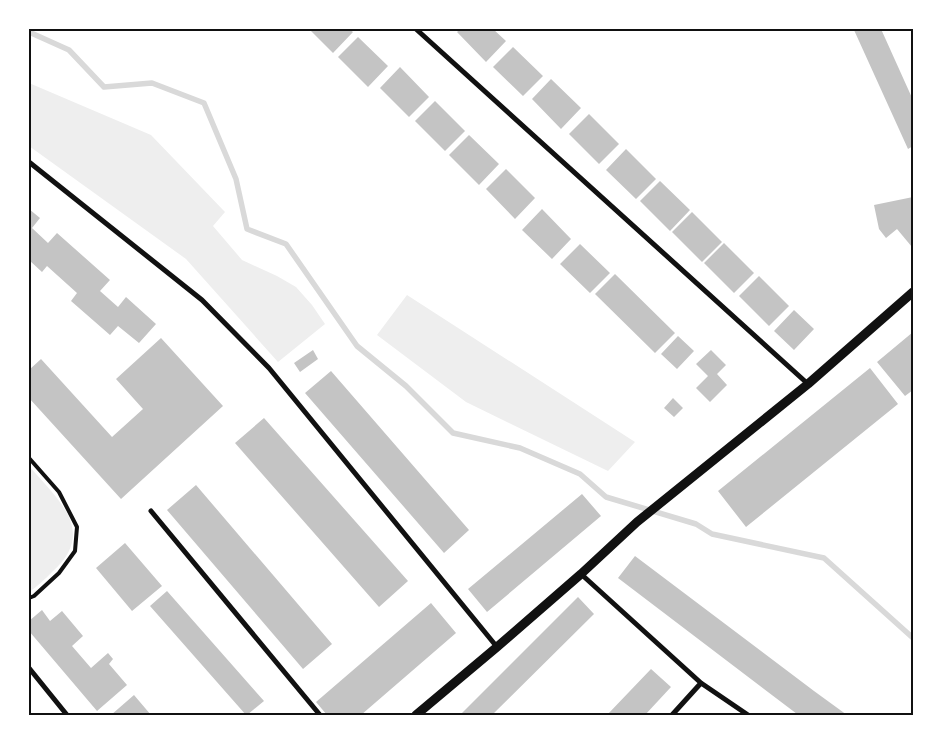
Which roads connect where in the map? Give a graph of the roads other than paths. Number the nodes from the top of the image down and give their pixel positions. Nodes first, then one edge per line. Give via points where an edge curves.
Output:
1 (416, 29) edge
2 (29, 162) edge
3 (913, 292) edge
4 (808, 384) junction
5 (29, 458) edge
6 (151, 510) dead end
7 (582, 574) junction
8 (29, 598) edge
9 (498, 647) junction
10 (29, 668) edge
11 (701, 684) junction
12 (67, 715) edge
13 (320, 715) edge
14 (416, 715) edge
15 (672, 715) edge
16 (748, 715) edge

1 - 4 street
2 - 9 street via 202,300 269,368
3 - 4 street
4 - 7 street via 637,522
5 - 8 lane via 59,492 77,527 76,551 59,574
6 - 13 street
7 - 9 street
7 - 11 street
9 - 14 street
10 - 12 street
11 - 15 street
11 - 16 street

